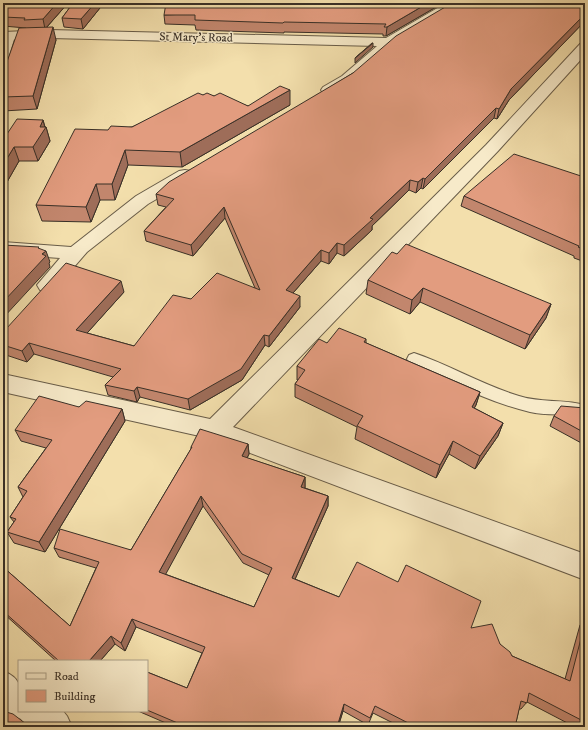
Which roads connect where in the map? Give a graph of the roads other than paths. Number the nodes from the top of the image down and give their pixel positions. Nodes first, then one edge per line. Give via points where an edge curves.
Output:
1 (454, 3) edge
2 (60, 22) dead end
3 (50, 34) junction
4 (7, 36) edge
5 (389, 42) junction
6 (585, 47) edge
7 (3, 60) edge
8 (313, 99) edge
9 (197, 168) edge
10 (3, 248) edge
11 (76, 252) junction
12 (34, 299) edge
13 (414, 359) dead end
14 (3, 383) edge
15 (585, 411) edge
16 (215, 430) junction
17 (585, 568) edge
18 (3, 686) edge
19 (18, 704) edge
20 (35, 712) edge
21 (56, 727) edge

1 - 5 street
2 - 3 street
3 - 4 street, St Mary's Road
3 - 5 street, St Mary's Road
4 - 7 lane
5 - 8 street via 347,79
6 - 16 street via 492,148
9 - 11 street via 142,200
10 - 11 street
11 - 12 street
13 - 15 lane via 532,406 572,407
14 - 16 street
16 - 17 street
18 - 19 street
20 - 21 street via 51,721

